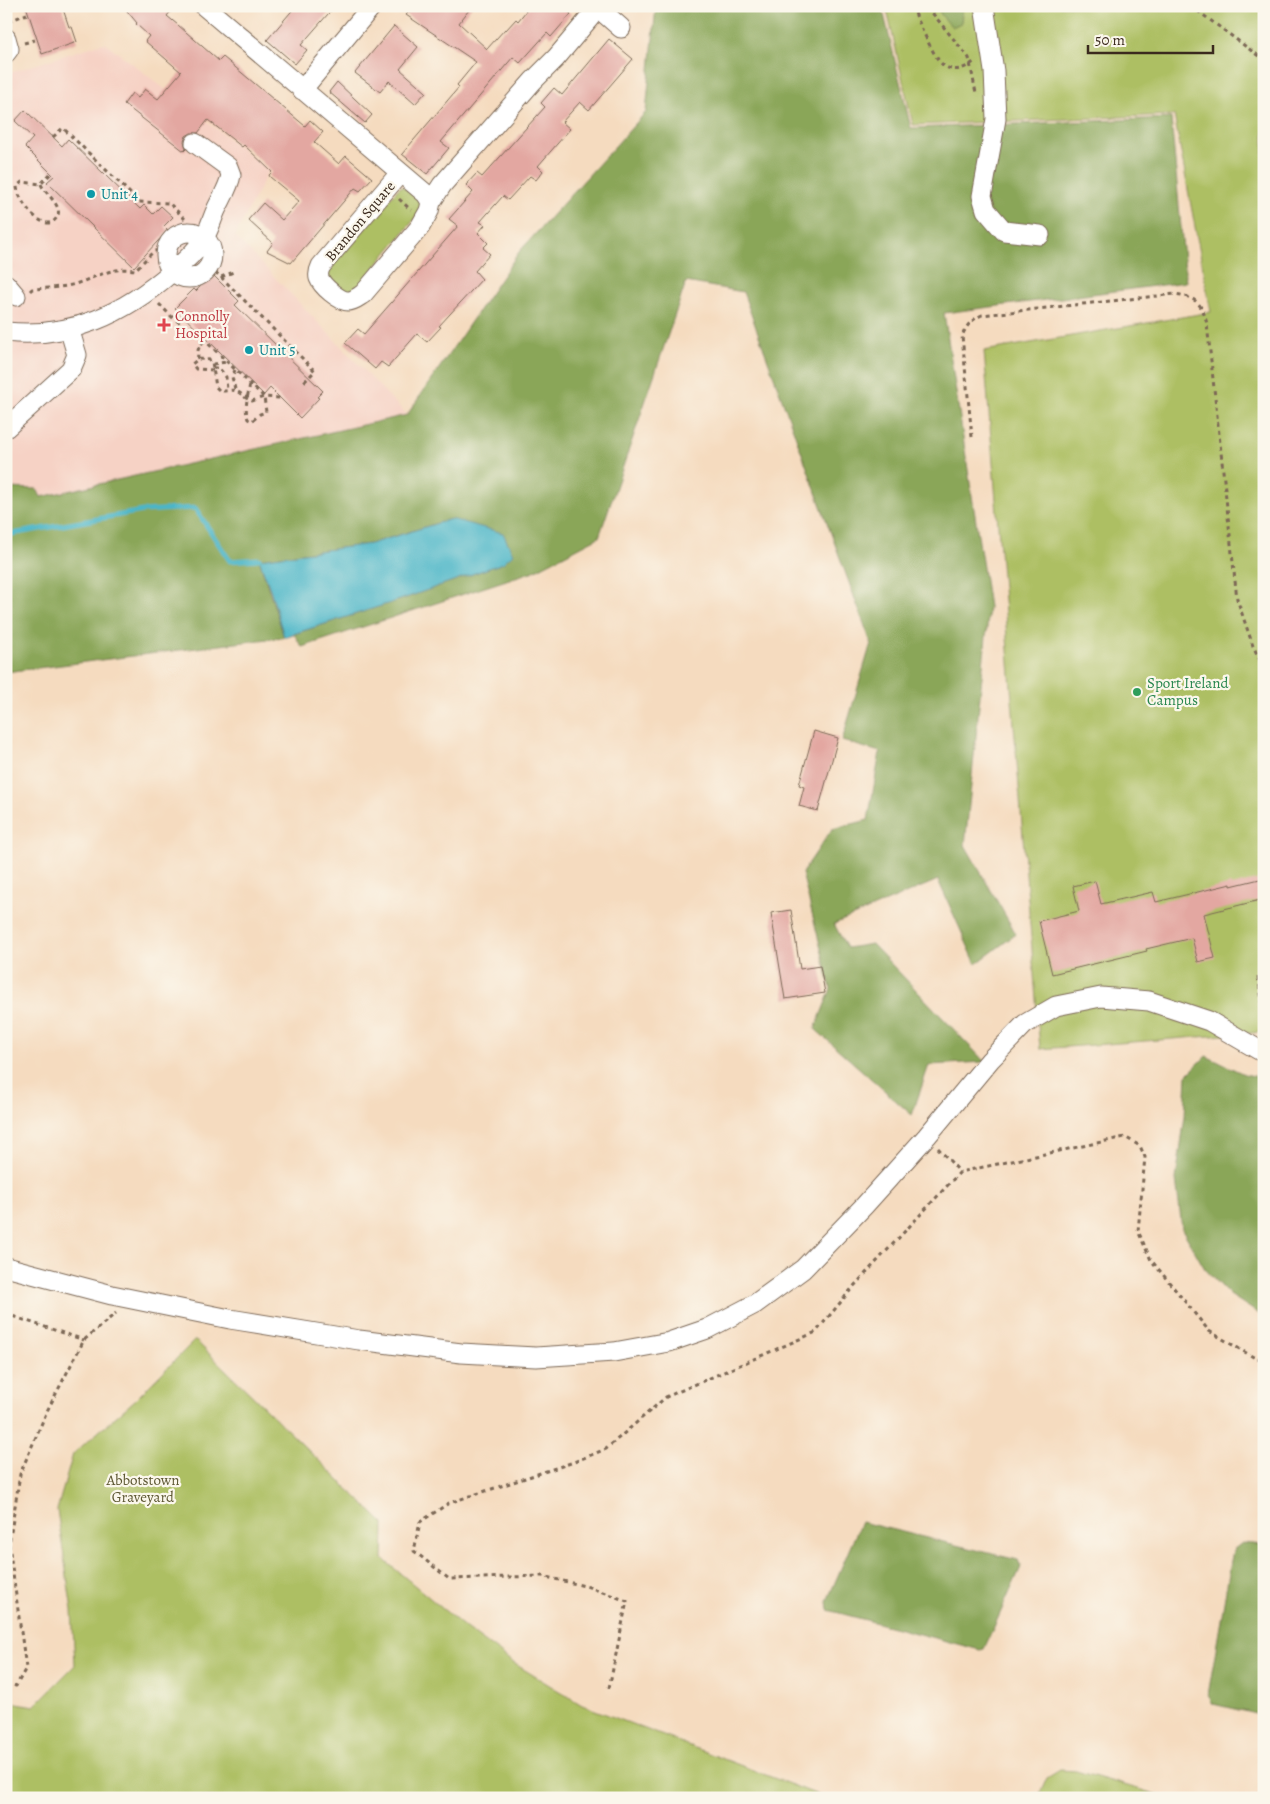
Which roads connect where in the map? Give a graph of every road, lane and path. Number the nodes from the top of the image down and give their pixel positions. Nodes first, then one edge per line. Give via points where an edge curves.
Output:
1 (204, 6) edge
2 (372, 6) edge
3 (912, 6) edge
4 (928, 6) edge
5 (984, 6) edge
6 (1191, 6) edge
7 (597, 7) edge
8 (27, 14) dead end
9 (6, 22) edge
10 (621, 28) dead end
11 (6, 38) edge
12 (6, 53) edge
13 (977, 57) dead end
14 (1264, 60) edge
15 (971, 64) junction
16 (302, 90) junction
17 (976, 96) dead end
18 (53, 138) dead end
19 (195, 143) dead end
20 (51, 173) dead end
21 (400, 173) junction
22 (41, 184) junction
23 (387, 189) junction
24 (431, 202) junction
25 (424, 221) junction
26 (197, 235) junction
27 (1040, 235) dead end
28 (167, 250) junction
29 (173, 271) junction
30 (215, 272) junction
31 (236, 272) dead end
32 (13, 291) edge
33 (150, 292) junction
34 (69, 328) junction
35 (6, 332) edge
36 (205, 340) junction
37 (198, 359) junction
38 (227, 362) junction
39 (213, 367) junction
40 (236, 370) junction
41 (303, 383) dead end
42 (250, 384) junction
43 (235, 390) junction
44 (227, 391) junction
45 (247, 398) junction
46 (264, 398) junction
47 (280, 398) dead end
48 (6, 428) edge
49 (972, 437) dead end
50 (1264, 668) edge
51 (1258, 977) dead end
52 (1264, 1011) edge
53 (1264, 1053) edge
54 (927, 1136) junction
55 (960, 1172) junction
56 (6, 1267) edge
57 (132, 1299) junction
58 (6, 1314) edge
59 (84, 1340) junction
60 (1264, 1359) edge
61 (6, 1684) edge
62 (608, 1688) dead end

1 - 16 street, Brandon Square
2 - 16 street
3 - 15 path via 942,65 962,69
4 - 15 path
5 - 27 street via 994,71 996,119 982,196 986,210 1004,230
6 - 14 path
7 - 10 street, Brandon Square
7 - 24 street, Brandon Square via 556,58 442,185
8 - 9 path
11 - 12 street via 9,49
13 - 15 path
15 - 17 path
16 - 21 street, Brandon Square
18 - 26 path via 63,128 139,202 169,204
19 - 26 street via 228,167 231,175
20 - 22 path
21 - 23 street, Brandon Square
21 - 24 street, Brandon Square
22 - 22 path via 22,182 17,186 18,197 40,220 53,222 59,212
23 - 25 path
23 - 25 street, Brandon Square via 321,266 318,273 323,284 341,299 355,299
24 - 25 street, Brandon Square
26 - 28 street via 182,233 170,242
26 - 29 street via 186,259
26 - 30 street via 212,250
28 - 29 street via 168,265
28 - 32 path via 154,251 134,270 114,269 68,286 32,289 22,298
29 - 30 street via 186,278
29 - 33 street
30 - 31 path
30 - 41 path via 316,371
33 - 34 street via 104,317
33 - 36 path via 169,314
34 - 35 street via 35,334
34 - 48 street via 78,355 71,369
36 - 37 path via 199,345
36 - 38 path
37 - 39 path via 211,360
37 - 39 path via 192,364 196,370
38 - 39 path
38 - 40 path
39 - 44 path via 219,368 226,377
39 - 44 path via 216,387
40 - 42 path
40 - 43 path via 232,377
42 - 45 path
42 - 46 path
43 - 44 path
43 - 45 path
45 - 46 path via 252,401
45 - 46 path via 246,413 252,421 266,412
46 - 47 path
49 - 50 path via 962,336 972,320 982,314 1176,294 1187,295 1196,301 1203,309 1207,324 1237,600
51 - 52 path
53 - 54 street via 1209,1020 1149,1001 1101,997 1056,1006 1025,1024 1001,1048
54 - 55 path
54 - 57 street via 803,1269 755,1304 707,1329 669,1342 614,1352 536,1356 461,1353 230,1319
55 - 60 path via 1125,1137 1140,1146 1146,1157 1138,1231 1151,1260 1209,1331 1255,1358
55 - 62 path via 854,1286 816,1332 666,1397 606,1449 449,1503 420,1522 414,1551 449,1579 542,1576 589,1587 626,1601
56 - 57 street
57 - 59 path
58 - 59 path
59 - 61 path via 47,1411 20,1474 9,1545 26,1668 16,1686

